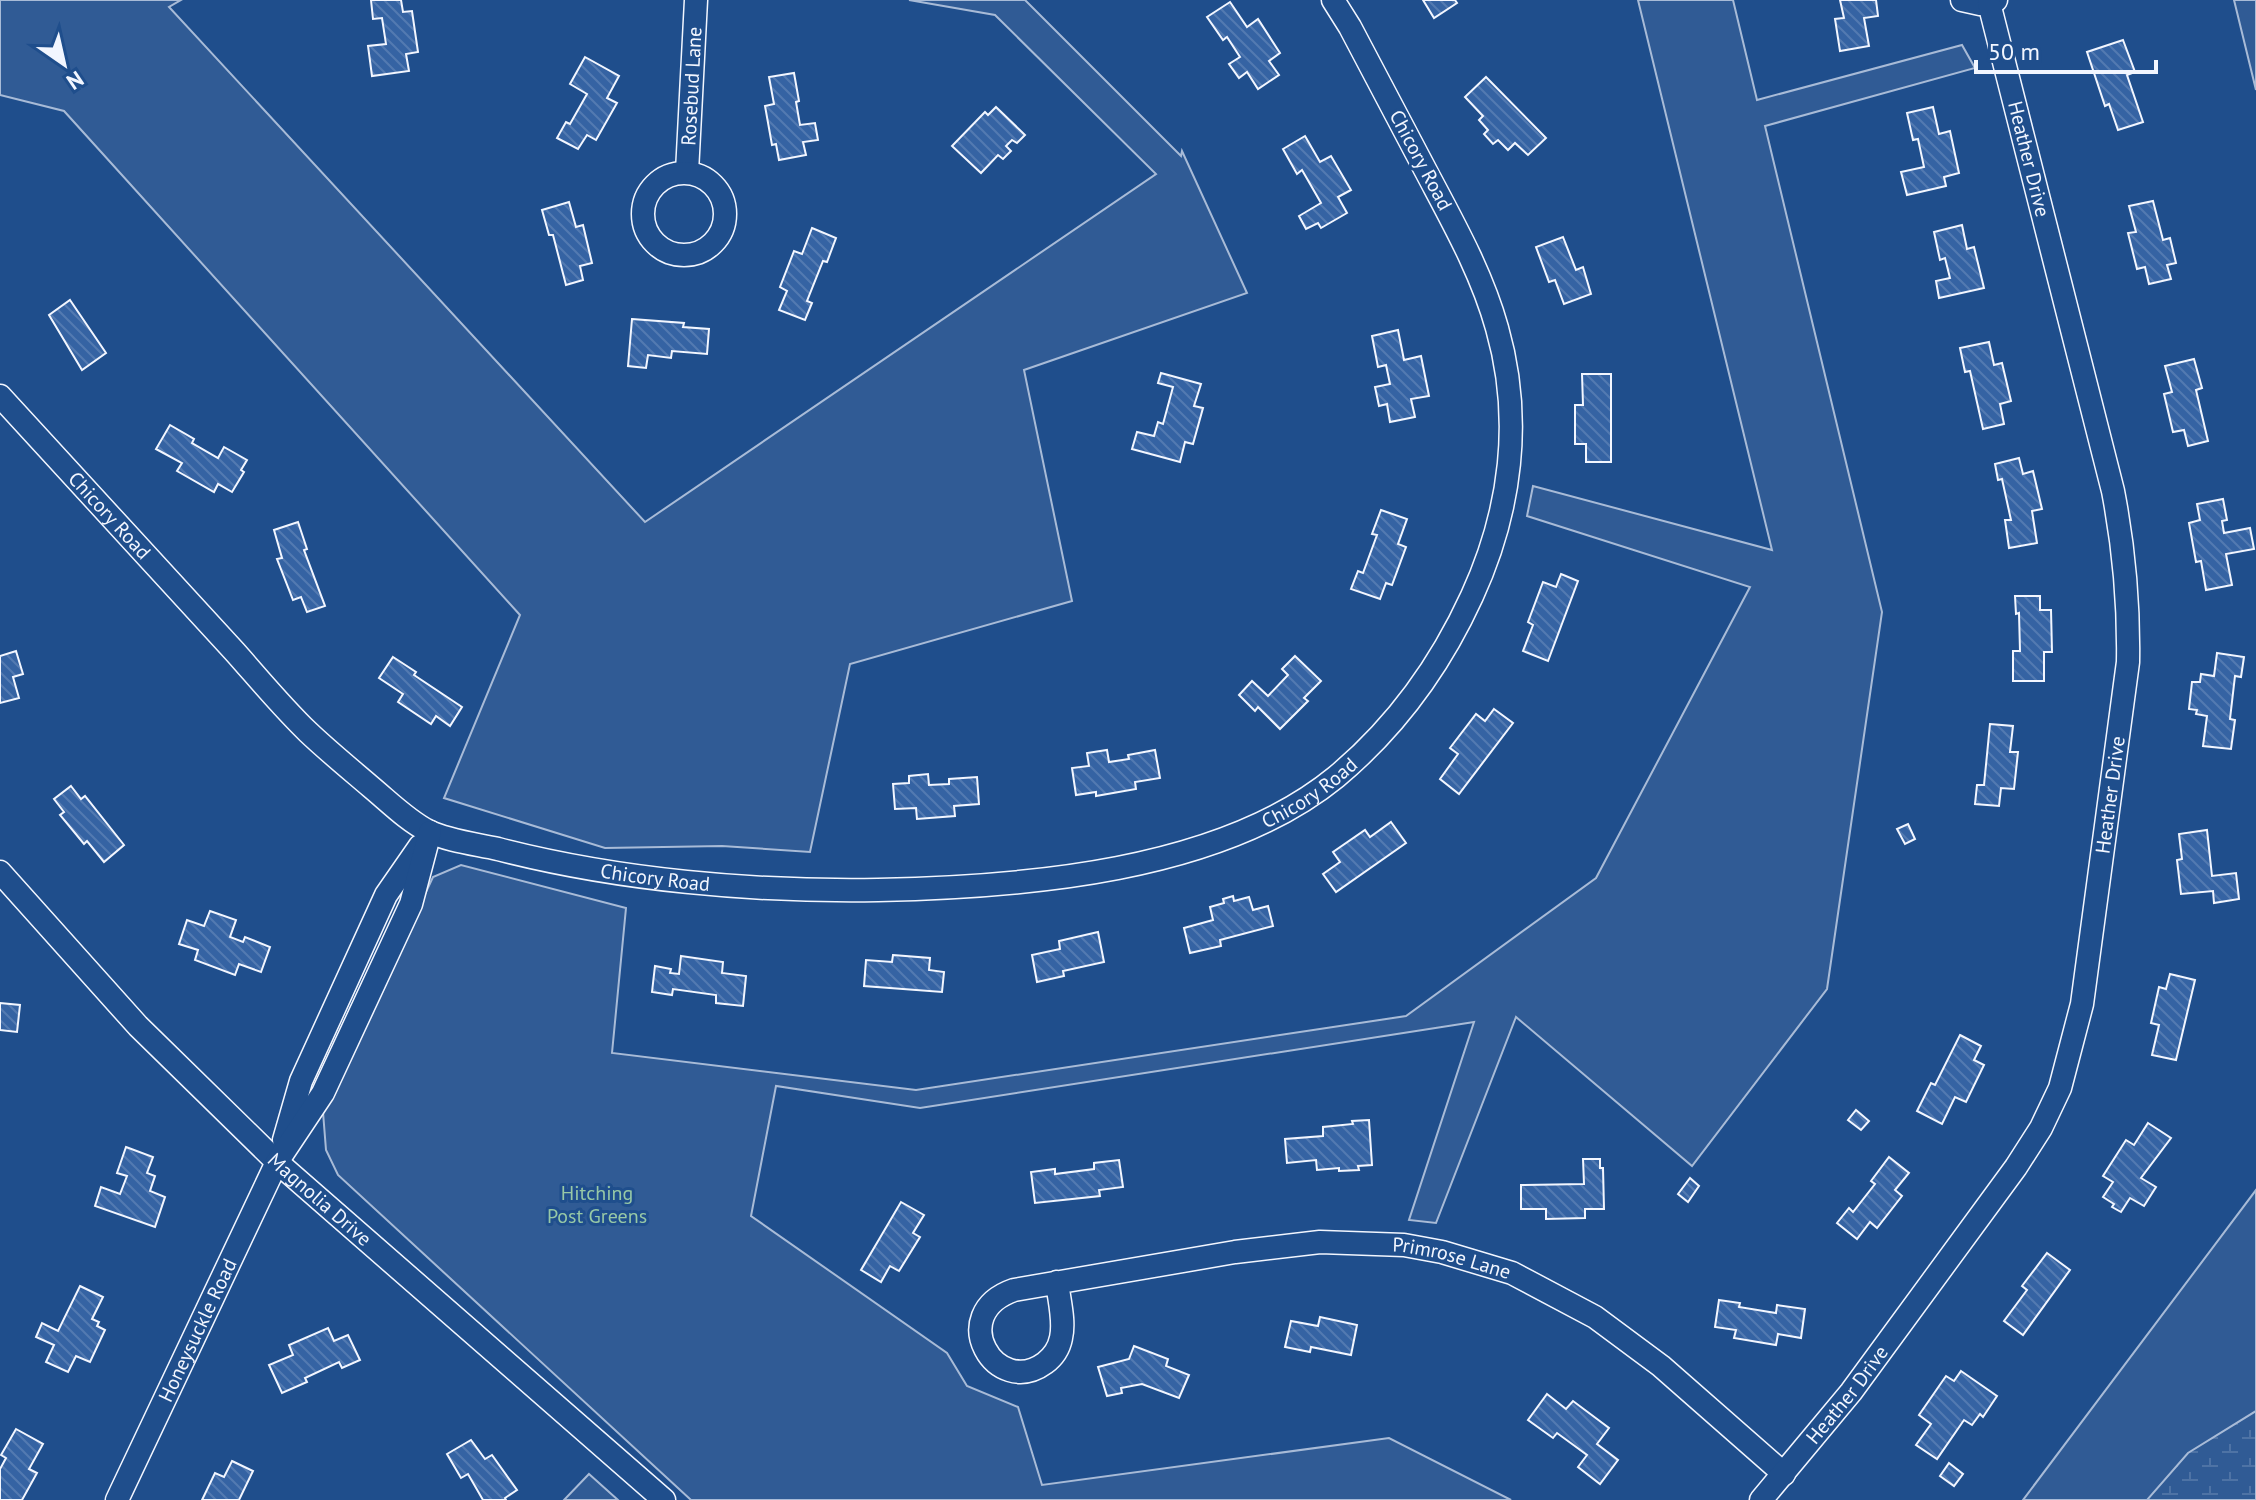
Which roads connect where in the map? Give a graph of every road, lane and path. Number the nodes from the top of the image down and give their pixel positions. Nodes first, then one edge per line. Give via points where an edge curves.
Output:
1 (696, 0) edge
2 (1333, 0) edge
3 (1962, 0) edge
4 (1992, 1) edge
5 (687, 172) dead end
6 (0, 396) edge
7 (430, 832) junction
8 (0, 872) edge
9 (277, 1162) junction
10 (1057, 1282) junction
11 (1784, 1474) junction
12 (117, 1500) edge
13 (664, 1500) edge
14 (1761, 1500) edge

1 - 5 street, Rosebud Lane
2 - 7 street, Chicory Road via 1480,279 1498,329 1512,424 1500,524 1480,579 1422,687 1380,737 1333,780 1223,839 1161,858 964,889 848,891 624,875
3 - 4 street, Heather Drive
4 - 11 street, Heather Drive via 2124,547 2128,662 2082,1004 2060,1088 2041,1128 1851,1392
6 - 7 street, Chicory Road via 307,731
7 - 9 street via 386,895 301,1081
8 - 9 street, Magnolia Drive via 138,1026
9 - 12 street, Honeysuckle Road
9 - 13 street, Magnolia Drive
10 - 10 street, Primrose Lane via 1062,1336 1058,1349 1028,1371 1000,1366 989,1357 979,1330 989,1303 1014,1290
10 - 11 street, Primrose Lane via 1320,1242 1404,1245 1479,1261 1541,1287 1624,1336
11 - 14 street, Heather Drive

